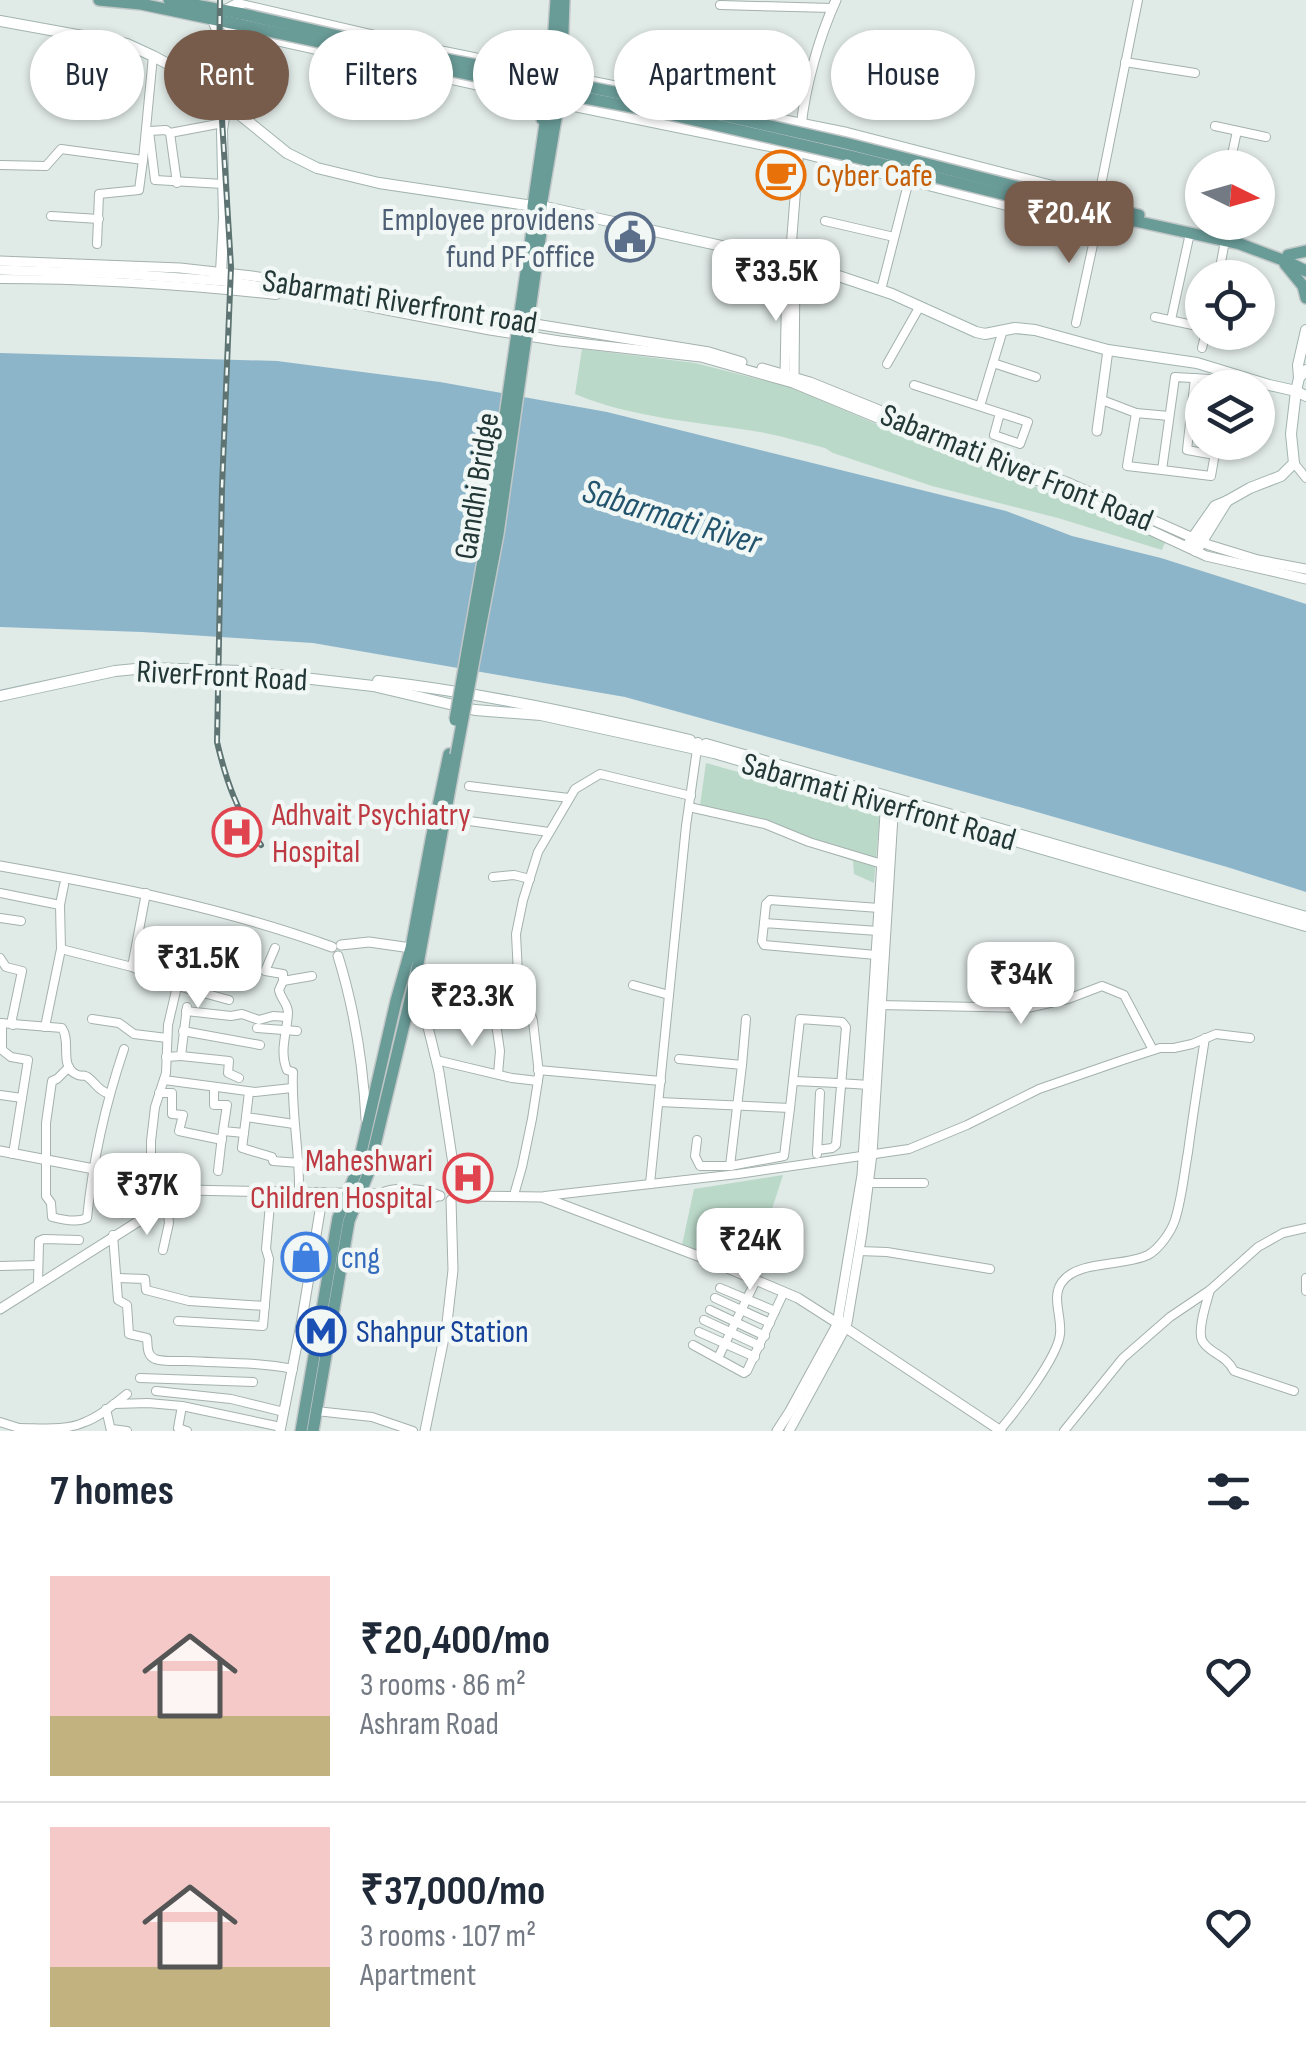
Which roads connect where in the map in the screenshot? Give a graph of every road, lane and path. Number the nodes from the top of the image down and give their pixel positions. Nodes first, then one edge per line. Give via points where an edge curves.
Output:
1 (99, 0) edge
2 (169, 0) edge
3 (1138, 0) edge
4 (743, 3) edge
5 (560, 4) edge
6 (817, 4) edge
7 (834, 4) edge
8 (720, 6) dead end
9 (222, 12) edge
10 (0, 21) edge
11 (559, 30) edge
12 (153, 56) junction
13 (473, 61) edge
14 (164, 62) edge
15 (1126, 62) junction
16 (1195, 73) dead end
17 (594, 81) edge
18 (473, 84) edge
19 (594, 110) edge
20 (224, 120) edge
21 (245, 120) edge
22 (544, 120) edge
23 (549, 120) edge
24 (559, 120) edge
25 (223, 124) junction
26 (801, 124) junction
27 (1215, 126) dead end
28 (1237, 130) junction
29 (170, 133) junction
30 (548, 133) junction
31 (1266, 137) dead end
32 (1233, 150) edge
33 (798, 152) junction
34 (143, 160) junction
35 (0, 166) edge
36 (909, 180) junction
37 (177, 182) junction
38 (223, 184) junction
39 (537, 206) junction
40 (1080, 208) junction
41 (1098, 211) junction
42 (50, 216) dead end
43 (98, 219) junction
44 (825, 221) dead end
45 (1185, 224) edge
46 (1185, 232) edge
47 (894, 237) junction
48 (1188, 240) edge
49 (1217, 240) edge
50 (1245, 240) edge
51 (1225, 242) junction
52 (96, 244) dead end
53 (1306, 251) edge
54 (1283, 257) junction
55 (1222, 260) edge
56 (0, 261) edge
57 (790, 261) junction
58 (1306, 268) edge
59 (0, 270) edge
60 (221, 272) junction
61 (0, 279) edge
62 (284, 290) junction
63 (881, 290) junction
64 (1306, 298) edge
65 (920, 306) junction
66 (1155, 317) dead end
67 (1171, 320) junction
68 (1076, 323) dead end
69 (1185, 324) edge
70 (1003, 330) junction
71 (1306, 330) edge
72 (1108, 350) junction
73 (993, 363) junction
74 (886, 364) dead end
75 (1209, 370) edge
76 (1303, 374) edge
77 (1036, 376) dead end
78 (789, 378) junction
79 (1185, 378) edge
80 (914, 386) dead end
81 (1275, 387) edge
82 (1301, 393) edge
83 (1102, 400) junction
84 (980, 406) junction
85 (1000, 413) junction
86 (1136, 413) junction
87 (1169, 416) junction
88 (1097, 431) dead end
89 (1213, 460) edge
90 (1294, 463) junction
91 (1162, 470) junction
92 (1306, 478) edge
93 (1193, 544) junction
94 (1306, 569) edge
95 (1306, 578) edge
96 (0, 693) edge
97 (479, 694) joint
98 (445, 704) joint
99 (697, 745) junction
100 (453, 754) junction
101 (469, 786) dead end
102 (691, 796) junction
103 (570, 798) junction
104 (890, 800) junction
105 (689, 807) junction
106 (462, 820) dead end
107 (549, 832) junction
108 (882, 864) junction
109 (0, 866) edge
110 (493, 878) dead end
111 (530, 879) junction
112 (64, 884) dead end
113 (0, 893) edge
114 (146, 894) junction
115 (60, 905) junction
116 (879, 908) junction
117 (1306, 917) edge
118 (0, 918) edge
119 (21, 921) dead end
120 (764, 922) junction
121 (1306, 926) edge
122 (878, 932) junction
123 (164, 939) dead end
124 (275, 948) dead end
125 (412, 948) junction
126 (61, 949) junction
127 (337, 949) junction
128 (876, 954) junction
129 (184, 956) junction
130 (0, 958) edge
131 (132, 968) junction
132 (489, 974) junction
133 (518, 974) junction
134 (312, 976) dead end
135 (415, 977) junction
136 (220, 978) dead end
137 (283, 981) junction
138 (633, 984) dead end
139 (177, 985) junction
140 (670, 995) junction
141 (229, 1000) dead end
142 (878, 1005) junction
143 (287, 1017) junction
144 (92, 1019) dead end
145 (746, 1019) dead end
146 (1, 1023) edge
147 (12, 1025) junction
148 (44, 1027) junction
149 (257, 1028) dead end
150 (183, 1030) junction
151 (286, 1030) junction
152 (298, 1031) dead end
153 (167, 1038) junction
154 (1205, 1038) junction
155 (1250, 1038) dead end
156 (260, 1045) dead end
157 (124, 1049) dead end
158 (1152, 1050) junction
159 (181, 1056) junction
160 (166, 1057) junction
161 (679, 1059) dead end
162 (436, 1060) junction
163 (363, 1065) junction
164 (742, 1065) junction
165 (70, 1068) junction
166 (538, 1070) junction
167 (498, 1074) junction
168 (239, 1078) dead end
169 (164, 1080) junction
170 (538, 1080) junction
171 (661, 1081) junction
172 (794, 1081) junction
173 (842, 1083) junction
174 (868, 1084) junction
175 (382, 1086) junction
176 (214, 1087) junction
177 (292, 1088) junction
178 (250, 1092) junction
179 (820, 1092) dead end
180 (109, 1094) junction
181 (160, 1094) junction
182 (0, 1095) edge
183 (22, 1098) junction
184 (659, 1102) junction
185 (737, 1107) junction
186 (790, 1108) junction
187 (246, 1117) junction
188 (367, 1122) junction
189 (294, 1124) junction
190 (244, 1133) junction
191 (222, 1136) junction
192 (696, 1140) dead end
193 (817, 1150) junction
194 (0, 1152) edge
195 (14, 1154) junction
196 (867, 1155) junction
197 (47, 1161) junction
198 (300, 1163) junction
199 (816, 1163) junction
200 (730, 1166) junction
201 (92, 1168) junction
202 (218, 1170) dead end
203 (152, 1180) junction
204 (869, 1183) junction
205 (924, 1183) dead end
206 (650, 1184) junction
207 (188, 1190) junction
208 (271, 1193) junction
209 (299, 1193) junction
210 (322, 1193) junction
211 (353, 1194) junction
212 (514, 1195) junction
213 (454, 1196) junction
214 (542, 1196) junction
215 (167, 1204) junction
216 (72, 1220) junction
217 (1306, 1228) edge
218 (114, 1235) junction
219 (80, 1240) junction
220 (163, 1250) dead end
221 (859, 1251) junction
222 (86, 1253) junction
223 (38, 1265) junction
224 (0, 1266) edge
225 (990, 1269) dead end
226 (118, 1278) junction
227 (1306, 1278) edge
228 (756, 1280) junction
229 (38, 1284) junction
230 (720, 1288) dead end
231 (1210, 1290) junction
232 (1306, 1291) edge
233 (784, 1292) junction
234 (715, 1298) dead end
235 (747, 1299) junction
236 (265, 1306) junction
237 (0, 1309) edge
238 (710, 1310) dead end
239 (742, 1310) junction
240 (776, 1311) junction
241 (704, 1320) dead end
242 (178, 1321) dead end
243 (736, 1322) junction
244 (770, 1322) junction
245 (841, 1325) junction
246 (699, 1332) dead end
247 (730, 1332) junction
248 (764, 1336) junction
249 (725, 1344) junction
250 (694, 1345) dead end
251 (760, 1346) junction
252 (755, 1356) junction
253 (718, 1358) junction
254 (178, 1361) junction
255 (292, 1370) junction
256 (140, 1378) dead end
257 (178, 1380) junction
258 (254, 1382) dead end
259 (156, 1391) dead end
260 (1294, 1391) dead end
261 (178, 1393) junction
262 (127, 1394) dead end
263 (110, 1406) junction
264 (182, 1406) junction
265 (284, 1412) junction
266 (316, 1412) junction
267 (0, 1422) edge
268 (280, 1429) edge
269 (19, 1430) edge
270 (111, 1430) edge
271 (180, 1430) edge
272 (1000, 1430) edge
273 (128, 1431) edge
274 (300, 1431) edge
275 (313, 1431) edge
276 (413, 1431) edge
277 (428, 1431) edge
278 (777, 1431) edge
279 (789, 1431) edge
280 (1064, 1431) edge

1 - 9 main road
2 - 9 main road
3 - 15 street
4 - 6 street
4 - 8 street
5 - 11 main road, Gandhi Bridge
6 - 7 street
7 - 26 street
9 - 13 main road via 237,4
9 - 18 main road via 231,30
9 - 40 main road, bridge via 527,87
10 - 12 main road via 127,44
12 - 14 main road
12 - 34 street
15 - 16 street
15 - 41 street
17 - 26 main road
19 - 33 main road
20 - 25 main road
21 - 39 main road via 317,168
22 - 30 main road
23 - 30 main road, Gandhi Bridge
24 - 30 main road
25 - 29 street
25 - 38 main road
26 - 33 street
26 - 40 main road via 1068,190
27 - 28 street
28 - 31 street
28 - 32 street
29 - 37 street
29 - 37 street via 149,132 156,180
30 - 39 main road, Gandhi Bridge
33 - 36 main road
33 - 57 street
34 - 35 street via 61,148 46,166
34 - 43 street via 139,190 99,194
36 - 40 main road via 1050,216
36 - 47 street
37 - 38 street
38 - 60 main road
39 - 57 main road
39 - 100 main road, Gandhi Bridge, bridge
40 - 41 main road
41 - 45 main road
41 - 46 main road
41 - 68 street
42 - 43 street
43 - 52 street
44 - 47 street
47 - 63 street
48 - 67 street
49 - 51 main road
50 - 54 main road
51 - 54 main road
51 - 55 street
53 - 54 main road
54 - 58 main road
54 - 64 main road
56 - 60 street, Sabarmati Riverfront road
57 - 63 main road
57 - 78 street via 796,270
59 - 62 street, Sabarmati Riverfront road via 186,278
60 - 78 street, Sabarmati Riverfront road via 709,352
61 - 62 street via 276,295
62 - 78 street, Sabarmati Riverfront road via 490,330 700,357
63 - 65 main road
65 - 70 main road via 976,332
65 - 74 street
66 - 67 street
67 - 69 street
70 - 72 main road via 1035,330
70 - 73 street
71 - 76 main road via 1298,366
72 - 75 main road
72 - 83 street
73 - 77 street
73 - 84 street
76 - 82 main road
78 - 93 street
79 - 87 street via 1175,377
80 - 84 street
81 - 82 main road
82 - 90 main road via 1290,434
83 - 86 street
83 - 88 street
84 - 85 street
85 - 85 street via 1028,422 1020,444 994,435
86 - 87 street
86 - 91 street via 1127,466
87 - 91 street
89 - 91 street via 1211,476
90 - 92 street
90 - 93 main road, Sabarmati River Front Road via 1281,476 1215,506
93 - 94 street
93 - 95 street via 1206,556
96 - 97 main road, RiverFront Road via 146,664 244,666
96 - 98 main road, RiverFront Road via 146,668 373,686
97 - 99 main road, Sabarmati Riverfront Road
98 - 99 main road, Sabarmati Riverfront Road
99 - 102 street
99 - 104 main road, Sabarmati Riverfront Road
100 - 125 main road
100 - 135 main road
101 - 103 street
102 - 103 street via 600,774
102 - 105 street
103 - 107 street
104 - 108 street
104 - 117 main road, Sabarmati Riverfront Road
104 - 121 main road, Sabarmati Riverfront Road
104 - 142 street
105 - 108 street via 765,824
105 - 140 street
106 - 107 street
107 - 111 street
108 - 116 street
109 - 114 street
110 - 111 street
111 - 133 street via 516,934
112 - 115 street
113 - 115 street
114 - 127 street
114 - 131 street
115 - 126 street
116 - 120 street via 770,900
116 - 122 street
118 - 119 street
120 - 122 street
120 - 128 street via 764,945
122 - 128 street
123 - 129 street via 182,940
124 - 137 street via 265,971 283,974
125 - 127 street via 369,942
125 - 175 main road
126 - 131 street
126 - 148 street
127 - 163 street
128 - 142 street
129 - 136 street via 225,965
129 - 139 street
130 - 147 street via 6,968 22,971
131 - 139 street
132 - 133 street
132 - 135 street
132 - 167 street
133 - 166 street via 533,1021
134 - 137 street
135 - 162 street
135 - 175 main road
135 - 213 street
137 - 143 street
138 - 140 street
139 - 141 street
139 - 153 street
140 - 171 street
142 - 158 street via 1027,1008 1102,986 1124,994
142 - 174 street
142 - 196 street
143 - 150 street via 259,1020 186,1009
143 - 151 street
144 - 153 street
145 - 164 street
146 - 147 street
146 - 183 street via 2,1050 28,1060
147 - 148 street
148 - 165 street via 62,1028 68,1036
149 - 151 street
150 - 156 street
150 - 159 street
151 - 152 street
151 - 177 street via 282,1058 293,1072
153 - 160 street
154 - 155 street
154 - 158 street
154 - 272 street via 1169,1234 1152,1253 1070,1273 1056,1295 1056,1350
157 - 180 street
158 - 196 street via 1038,1089 908,1149
159 - 160 street
159 - 168 street via 229,1060 228,1073
160 - 169 street
161 - 164 street
162 - 167 street
162 - 213 street
163 - 175 street
163 - 188 street
164 - 185 street
165 - 180 street
165 - 197 street via 52,1081
166 - 170 street
166 - 171 street
167 - 170 street
169 - 176 street
169 - 181 street
170 - 212 street
171 - 184 street
172 - 173 street
172 - 173 street via 798,1022 804,1018 844,1024
172 - 186 street
173 - 174 street
173 - 193 street via 836,1145
174 - 196 street
175 - 188 main road
175 - 211 main road via 368,1174
176 - 178 street
176 - 191 street via 214,1104 226,1104
177 - 178 street
177 - 189 street
178 - 187 street
179 - 193 street
180 - 201 street
181 - 191 street via 172,1093 172,1114 183,1116 180,1131
181 - 203 street
182 - 183 street
183 - 195 street
184 - 185 street
184 - 206 street
185 - 186 street
185 - 200 street
186 - 200 street via 784,1156
187 - 189 street
187 - 190 street
188 - 211 main road
189 - 198 street
190 - 191 street
190 - 198 street via 242,1148
191 - 202 street
192 - 200 street via 700,1166
193 - 199 street
194 - 195 street
195 - 197 street
196 - 199 street
196 - 204 street
196 - 245 street
197 - 201 street
197 - 216 street via 52,1215
198 - 209 street
199 - 206 street
201 - 203 street
201 - 216 street via 87,1218
203 - 207 street
204 - 205 street
204 - 221 street
206 - 214 street
207 - 208 street
207 - 215 street
208 - 209 street
208 - 236 street
209 - 210 street
210 - 211 street
210 - 255 street
211 - 213 street
211 - 266 main road
211 - 274 main road via 338,1218
212 - 213 street
212 - 214 street
213 - 277 street via 453,1270
214 - 228 street
215 - 218 street
215 - 220 street
216 - 219 street
217 - 231 street via 1283,1232 1258,1248
218 - 222 street
218 - 226 street
219 - 222 street
219 - 223 street via 41,1239
221 - 225 street
221 - 245 street
222 - 229 street
223 - 224 street
223 - 229 street
226 - 236 street via 144,1279 146,1290 174,1298
226 - 254 street via 129,1334 147,1338 154,1359
227 - 232 street
228 - 233 street
228 - 235 street
229 - 237 street
230 - 235 street
231 - 260 street via 1203,1342 1234,1372
231 - 280 street via 1123,1358
233 - 240 street
233 - 245 street
234 - 239 street
235 - 239 street
235 - 240 street
236 - 242 street via 262,1327
238 - 243 street
239 - 243 street
239 - 244 street
240 - 244 street
241 - 247 street
243 - 247 street
243 - 248 street
244 - 248 street
245 - 272 street
245 - 278 street
245 - 279 street
246 - 249 street
247 - 249 street
247 - 251 street
248 - 251 street
249 - 252 street
249 - 253 street
250 - 253 street
251 - 252 street
252 - 253 street via 744,1373
254 - 255 street
254 - 257 street
255 - 265 street
256 - 257 street
257 - 258 street
257 - 261 street
259 - 261 street
261 - 265 street
262 - 263 street
263 - 264 street
263 - 269 street via 81,1424
263 - 270 street
264 - 268 street
264 - 271 street
265 - 268 street
266 - 275 main road
266 - 276 street via 372,1417
267 - 269 street
270 - 273 street

